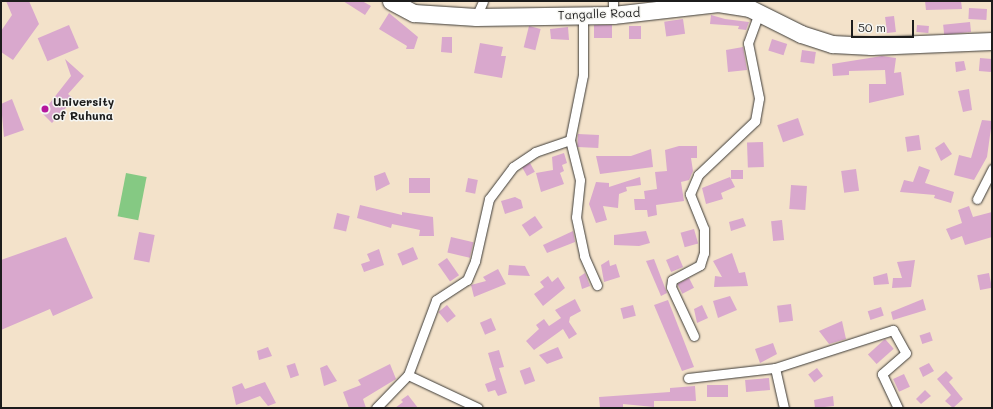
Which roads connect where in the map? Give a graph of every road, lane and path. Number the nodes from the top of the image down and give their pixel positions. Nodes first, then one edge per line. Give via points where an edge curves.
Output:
1 (391, 1) edge
2 (483, 1) edge
3 (700, 2) edge
4 (613, 8) edge
5 (750, 8) edge
6 (583, 16) junction
7 (476, 17) junction
8 (991, 38) edge
9 (570, 140) junction
10 (992, 169) edge
11 (977, 199) dead end
12 (597, 285) dead end
13 (694, 336) dead end
14 (775, 368) junction
15 (408, 375) junction
16 (688, 378) dead end
17 (386, 405) edge
18 (376, 408) edge
19 (478, 408) edge
20 (784, 408) edge
21 (898, 408) edge

1 - 7 highway, Tangalle Road via 414,13
2 - 7 street
3 - 4 highway, Tangalle Road via 663,11
3 - 5 highway, Tangalle Road
4 - 6 highway, Tangalle Road
5 - 8 highway, Tangalle Road via 800,34 832,44 871,46
5 - 13 street via 748,43 759,98 755,121 698,175 690,194 704,229 704,253 700,264 672,280 671,287
6 - 7 highway, Tangalle Road
6 - 9 street via 583,75
9 - 12 street via 580,180 576,217 584,256
9 - 15 street via 535,152 513,167 489,199 475,261 467,280 436,300
10 - 11 street
14 - 16 street
14 - 20 street
14 - 21 street via 893,330 906,353 882,374
15 - 17 street
15 - 19 street
17 - 18 street

